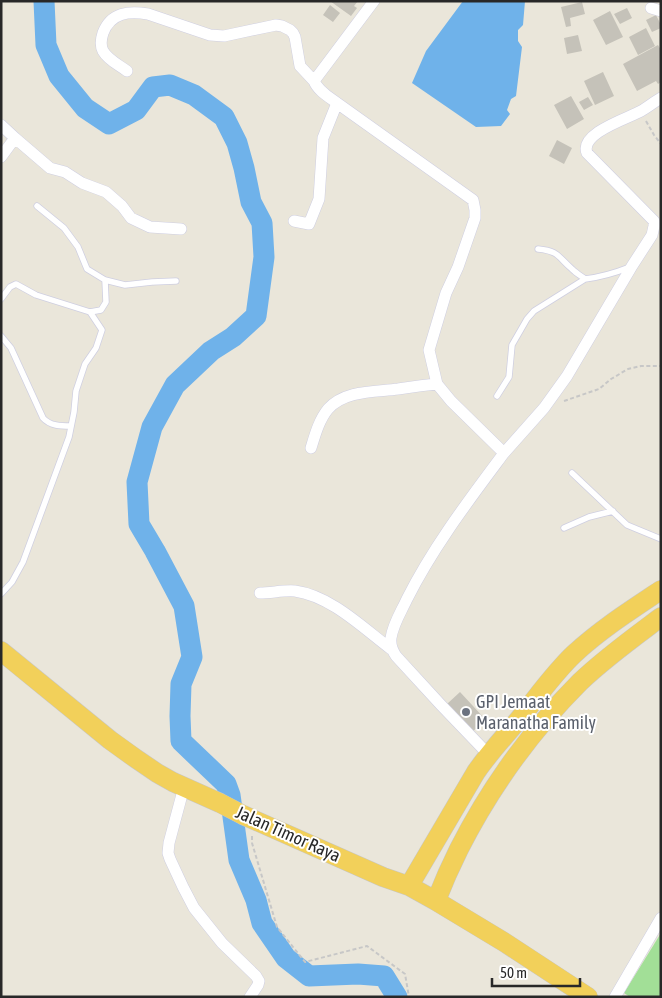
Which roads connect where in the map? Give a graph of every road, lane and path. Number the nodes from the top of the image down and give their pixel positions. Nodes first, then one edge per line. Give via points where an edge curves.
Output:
1 (374, 1) edge
2 (127, 71) dead end
3 (314, 81) junction
4 (661, 98) edge
5 (337, 103) junction
6 (641, 111) junction
7 (1, 125) edge
8 (15, 138) junction
9 (661, 144) edge
10 (1, 157) edge
11 (37, 206) dead end
12 (294, 221) dead end
13 (180, 229) dead end
14 (652, 235) junction
15 (661, 245) edge
16 (538, 249) dead end
17 (632, 266) junction
18 (585, 279) junction
19 (105, 280) junction
20 (176, 281) dead end
21 (1, 299) edge
22 (90, 312) junction
23 (1, 336) edge
24 (661, 366) edge
25 (437, 384) junction
26 (497, 396) dead end
27 (544, 408) junction
28 (71, 426) junction
29 (311, 448) dead end
30 (504, 453) junction
31 (572, 473) dead end
32 (613, 511) junction
33 (564, 528) dead end
34 (661, 539) edge
35 (661, 590) edge
36 (260, 593) dead end
37 (1, 594) edge
38 (661, 617) edge
39 (601, 632) junction
40 (391, 648) junction
41 (616, 650) junction
42 (1, 651) edge
43 (488, 754) junction
44 (184, 787) junction
45 (247, 817) junction
46 (409, 886) junction
47 (436, 901) junction
48 (661, 918) edge
49 (250, 997) edge
50 (409, 997) edge
51 (588, 997) edge
52 (615, 997) edge

1 - 3 street
2 - 3 street via 108,58 102,50 101,40 113,18 138,12 224,36 282,26 295,37 300,66
3 - 5 street
4 - 6 street
5 - 12 street via 323,138 319,199 309,224
5 - 25 street via 472,200 475,218 446,293 429,350
6 - 9 path
6 - 14 street via 603,129 587,143 586,149 654,221
7 - 8 street
8 - 10 street
8 - 13 street via 50,168 66,172 82,183 106,192 131,218 150,227
11 - 19 lane via 64,228 87,269
14 - 15 street
14 - 17 street
16 - 18 lane via 557,254
17 - 18 lane
17 - 27 street via 567,376
18 - 26 lane via 526,319 512,345 509,377
19 - 20 lane via 126,285
19 - 22 lane via 106,302 101,310
21 - 22 lane via 16,284 36,295
22 - 28 lane via 102,330 76,391
23 - 28 lane via 12,348 46,422
24 - 27 path via 628,369 599,389
25 - 29 street via 361,393 336,402 320,421
25 - 30 street
27 - 30 street
28 - 37 lane via 23,562
30 - 40 street via 419,575 394,624
31 - 32 lane
32 - 33 lane
32 - 34 lane via 627,524
35 - 39 highway
36 - 40 street via 294,591 317,597
38 - 41 highway
39 - 41 highway
39 - 43 highway via 574,654
40 - 43 street
41 - 47 highway via 580,682 518,755 470,828
42 - 44 highway, Jalan Timor Raya via 128,754
43 - 46 highway
44 - 45 highway, Jalan Timor Raya
44 - 49 street via 168,853 194,908 259,981
45 - 46 highway, Jalan Timor Raya
45 - 50 path via 277,926 305,962 367,946 405,974
46 - 47 highway, Jalan Timor Raya
47 - 51 highway, Jalan Timor Raya
48 - 52 street

